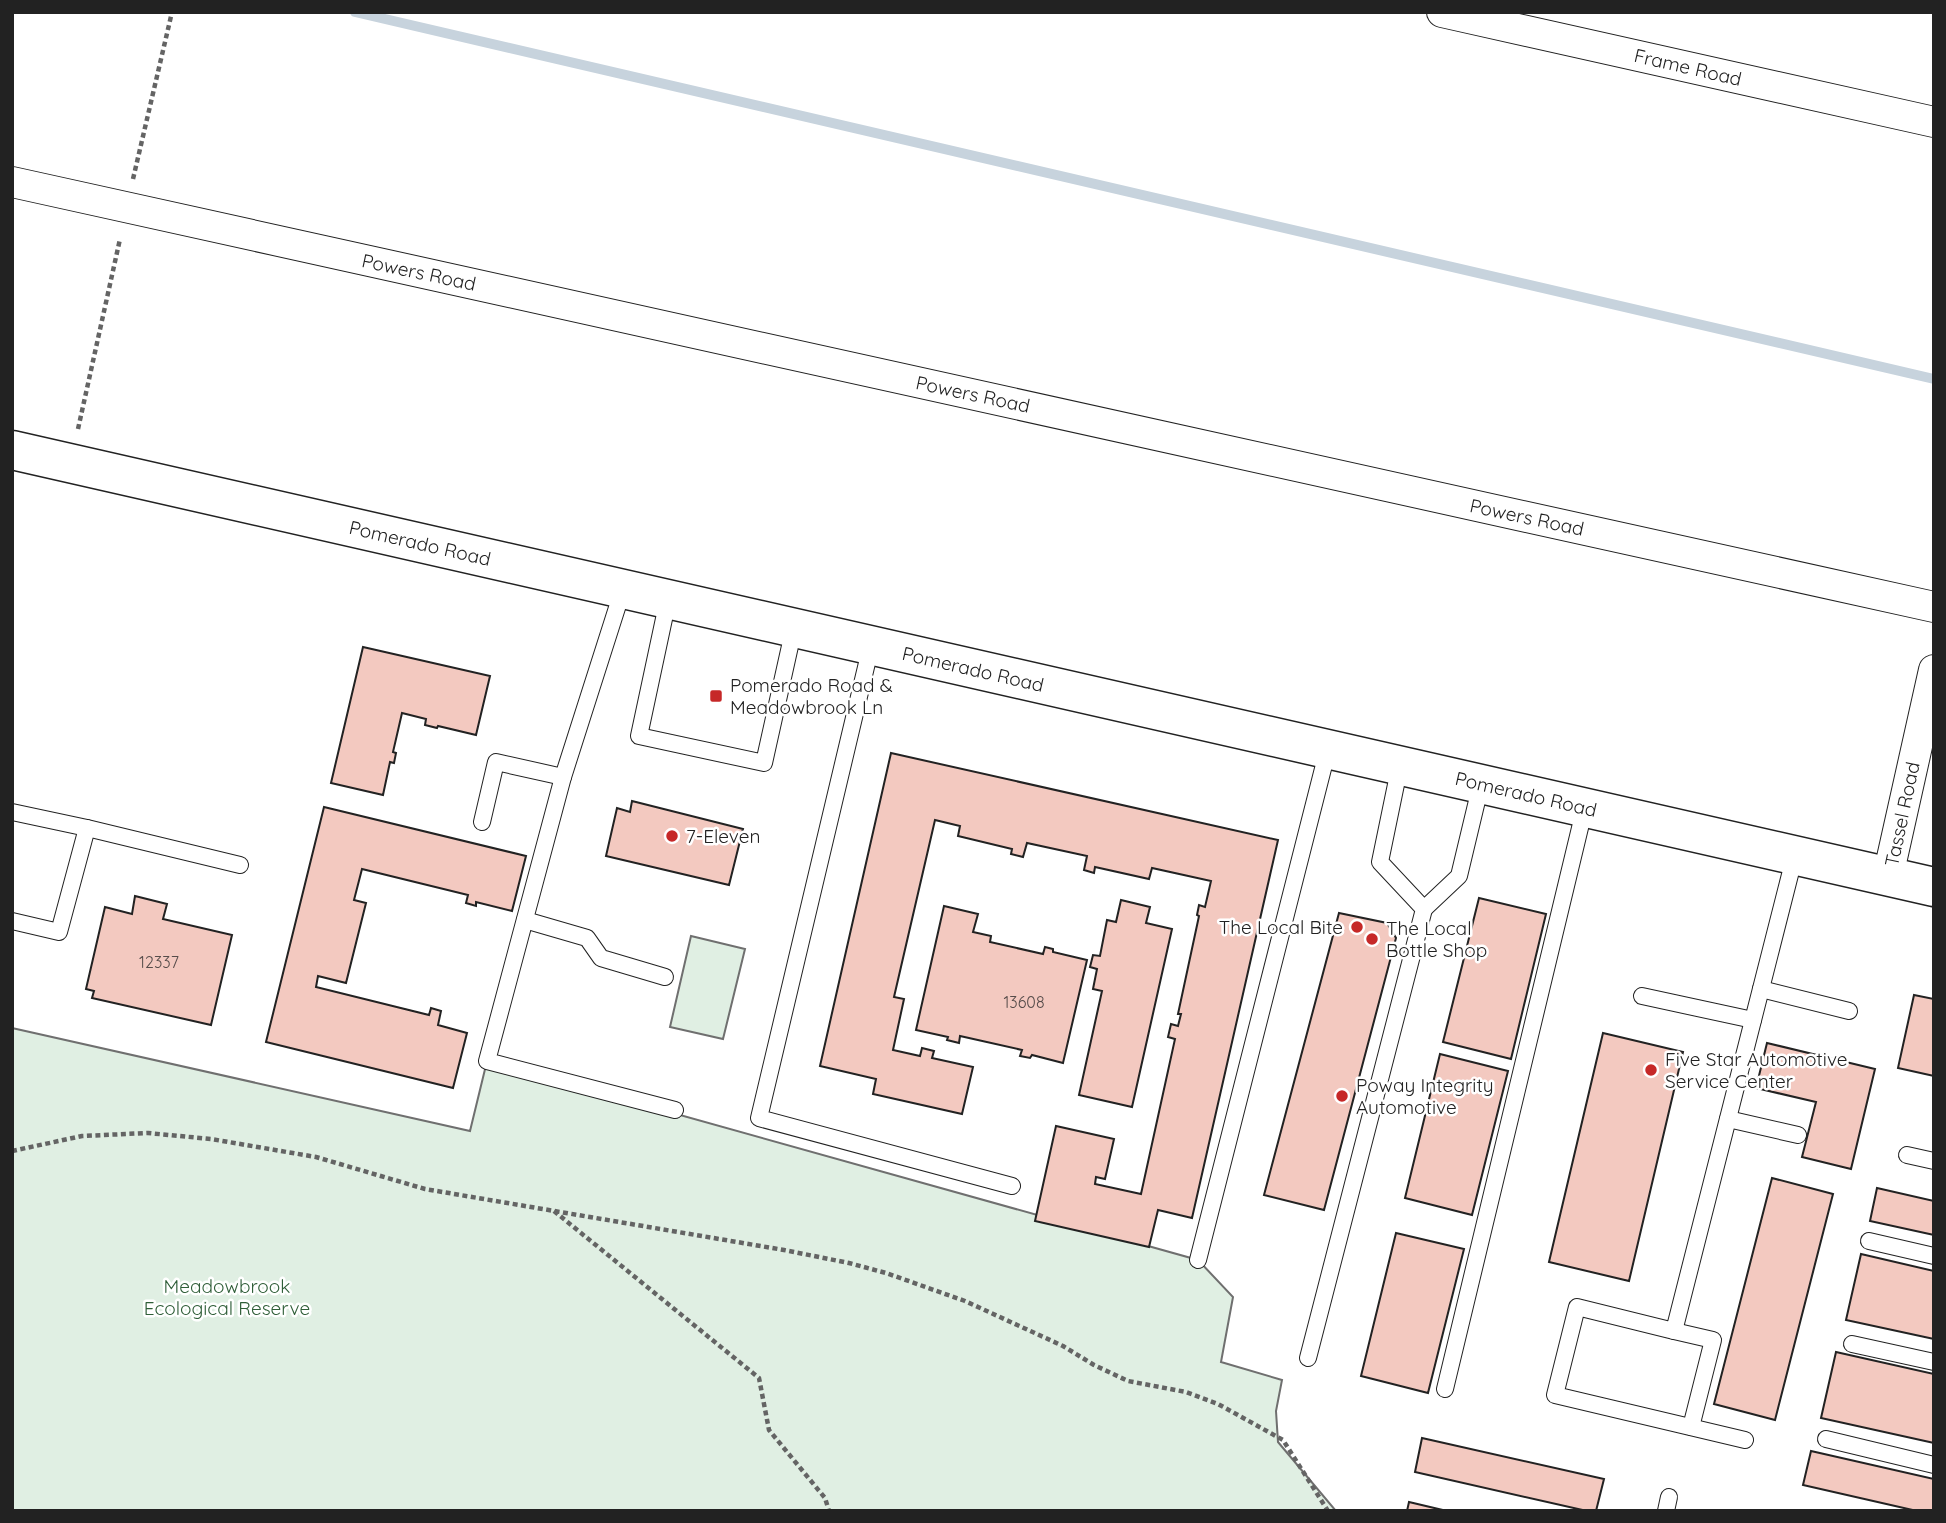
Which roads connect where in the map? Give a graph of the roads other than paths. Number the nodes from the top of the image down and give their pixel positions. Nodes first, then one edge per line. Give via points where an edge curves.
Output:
1 (1442, 12) edge
2 (1934, 122) edge
3 (12, 182) edge
4 (12, 450) edge
5 (623, 589) junction
6 (668, 600) junction
7 (1934, 607) edge
8 (794, 628) junction
9 (871, 646) junction
10 (1934, 670) edge
11 (1328, 749) junction
12 (1400, 765) junction
13 (563, 777) junction
14 (1481, 783) junction
15 (1585, 807) junction
16 (12, 812) edge
17 (482, 822) dead end
18 (87, 828) junction
19 (1795, 855) junction
20 (240, 865) dead end
21 (1888, 876) junction
22 (1934, 887) edge
23 (1423, 909) junction
24 (525, 920) junction
25 (12, 921) edge
26 (665, 977) dead end
27 (1761, 989) junction
28 (1642, 996) dead end
29 (1849, 1011) dead end
30 (1753, 1020) junction
31 (675, 1110) dead end
32 (1728, 1119) junction
33 (1798, 1135) dead end
34 (1908, 1155) dead end
35 (1934, 1161) edge
36 (1013, 1186) dead end
37 (1869, 1241) dead end
38 (1934, 1255) edge
39 (1198, 1260) dead end
40 (1674, 1331) junction
41 (1852, 1344) dead end
42 (1308, 1358) dead end
43 (1934, 1362) edge
44 (1445, 1389) dead end
45 (1691, 1427) junction
46 (1826, 1439) dead end
47 (1745, 1440) dead end
48 (1934, 1465) edge

1 - 2 street, Frame Road
3 - 7 street, Powers Road
4 - 5 main road, Pomerado Road
5 - 6 main road, Pomerado Road
5 - 13 lane
6 - 8 main road, Pomerado Road
6 - 8 lane via 639,736 764,763
8 - 9 main road, Pomerado Road
9 - 11 main road, Pomerado Road
9 - 36 lane via 759,1118
10 - 21 street, Tassel Road
11 - 12 main road, Pomerado Road
11 - 39 lane
12 - 14 main road, Pomerado Road
12 - 23 lane via 1380,862
13 - 17 lane via 496,762
13 - 24 lane
14 - 15 main road, Pomerado Road
14 - 23 lane via 1459,876
15 - 19 main road, Pomerado Road
15 - 44 lane
16 - 18 lane
18 - 20 lane
18 - 25 lane via 59,932
19 - 21 main road, Pomerado Road
19 - 27 lane
21 - 22 main road, Pomerado Road
23 - 42 lane
24 - 26 lane via 587,938 601,958
24 - 31 lane via 487,1061
27 - 29 lane
27 - 30 lane
28 - 30 lane
30 - 32 lane
32 - 33 lane
32 - 40 lane
34 - 35 lane
37 - 38 lane
40 - 45 lane via 1713,1340
40 - 45 lane via 1577,1307 1555,1395
41 - 43 lane
45 - 47 lane
46 - 48 lane

